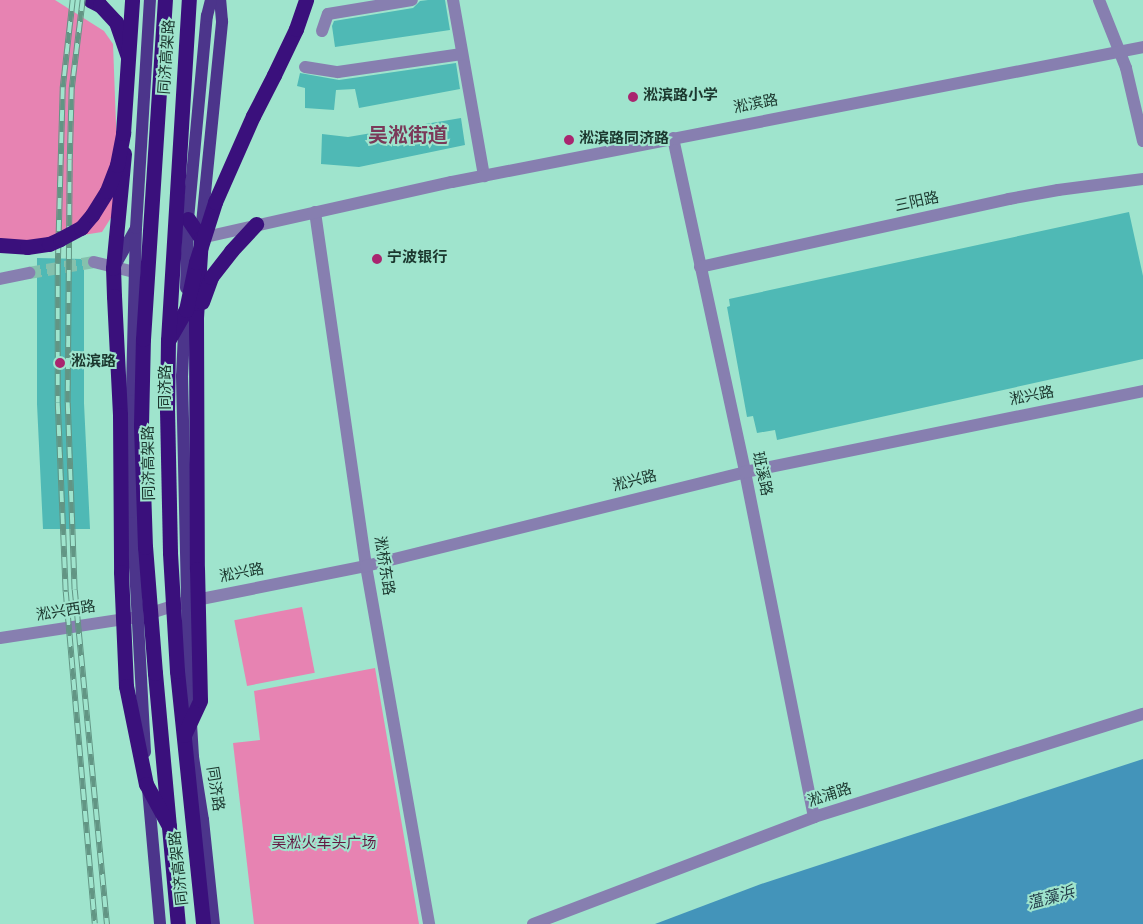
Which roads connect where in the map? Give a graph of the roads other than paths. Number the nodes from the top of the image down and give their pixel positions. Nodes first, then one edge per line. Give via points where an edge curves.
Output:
1 (90, 0) edge
2 (132, 0) edge
3 (150, 0) edge
4 (165, 0) edge
5 (189, 0) edge
6 (211, 0) edge
7 (220, 0) edge
8 (306, 0) edge
9 (412, 0) edge
10 (453, 0) edge
11 (1100, 0) edge
12 (322, 31) dead end
13 (1143, 47) edge
14 (1120, 52) junction
15 (462, 54) junction
16 (305, 68) dead end
17 (672, 138) junction
18 (1143, 141) edge
19 (484, 176) junction
20 (1143, 179) edge
21 (314, 212) junction
22 (188, 219) junction
23 (256, 224) junction
24 (136, 228) junction
25 (201, 238) junction
26 (0, 245) edge
27 (94, 262) tunnel mouth
28 (700, 267) junction
29 (113, 268) junction
30 (134, 272) junction
31 (29, 274) tunnel mouth
32 (0, 279) edge
33 (196, 317) junction
34 (168, 340) junction
35 (1143, 391) edge
36 (745, 472) junction
37 (366, 566) junction
38 (186, 602) junction
39 (138, 617) junction
40 (0, 638) edge
41 (1143, 714) edge
42 (184, 735) junction
43 (814, 817) junction
44 (169, 826) junction
45 (160, 924) edge
46 (178, 924) edge
47 (203, 924) edge
48 (214, 924) edge
49 (429, 924) edge
50 (533, 924) edge

1 - 29 highway via 100,5 116,22 128,56 129,101
2 - 26 highway, bridge via 123,133 117,165 107,191 81,228 60,239 27,247
3 - 24 main road
4 - 44 highway, 同济高架路, bridge via 141,425 145,547
5 - 34 highway, 同济高架路, bridge
6 - 22 main road, 同济路
7 - 25 main road via 222,21
8 - 34 highway, bridge via 286,51 252,116 215,202 196,262 186,310
9 - 12 street via 328,14
10 - 15 street
11 - 14 street
13 - 14 street, 淞滨路
14 - 17 street, 淞滨路
14 - 18 street
15 - 16 street via 338,72
15 - 19 street
17 - 19 street, 淞滨路
17 - 28 street, 班溪路
19 - 21 street, 淞滨路
20 - 28 street, 三阳路 via 1009,199
21 - 23 street, 淞滨路
21 - 37 street, 淞桥东路
22 - 25 highway
22 - 38 main road, 同济路 via 182,376
23 - 25 street, 淞滨路
23 - 33 highway via 212,277
24 - 29 main road
24 - 30 main road
25 - 33 highway
27 - 29 street
28 - 36 street, 班溪路
29 - 30 street
29 - 44 highway, bridge via 126,686 146,784
30 - 39 main road via 132,512
31 - 32 street
33 - 42 highway, bridge via 200,700
34 - 42 highway, 同济高架路, bridge via 170,552
35 - 36 street, 淞兴路
36 - 37 street, 淞兴路
36 - 43 street, 班溪路
37 - 38 street, 淞兴路
37 - 49 street, 淞桥东路
38 - 39 street, 淞兴路
38 - 48 main road, 同济路 via 193,757
39 - 40 street, 淞兴西路
39 - 45 main road
41 - 43 street, 淞浦路
42 - 47 highway, 同济高架路
43 - 50 street, 淞浦路
44 - 46 highway, 同济高架路

